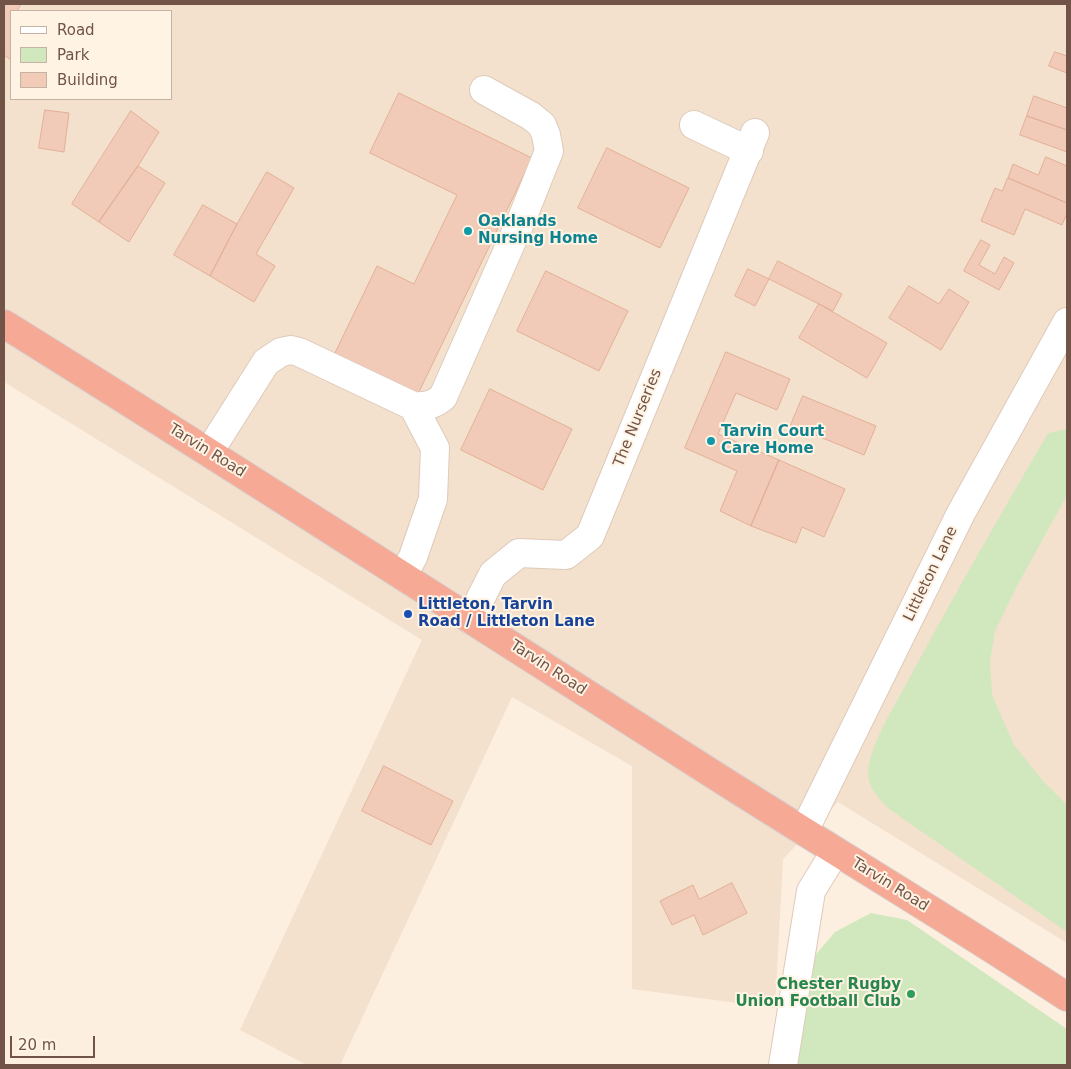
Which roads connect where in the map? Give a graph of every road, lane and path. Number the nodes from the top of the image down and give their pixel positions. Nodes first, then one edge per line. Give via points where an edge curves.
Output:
1 (484, 90) dead end
2 (694, 125) dead end
3 (1067, 322) edge
4 (4, 324) edge
5 (413, 406) junction
6 (209, 452) junction
7 (403, 575) junction
8 (470, 618) junction
9 (804, 831) junction
10 (835, 852) junction
11 (1067, 997) edge
12 (783, 1065) edge

1 - 5 street via 542,125 548,151 446,392 439,401 430,405
2 - 8 street, The Nurseries via 752,142 590,536 566,555 519,553 494,574
3 - 9 street, Littleton Lane via 961,513
4 - 6 highway, Tarvin Road
5 - 6 street via 299,352 281,352 266,362
5 - 7 street via 435,448 432,499 413,557
6 - 7 highway, Tarvin Road
7 - 8 highway, Tarvin Road
8 - 9 highway, Tarvin Road
9 - 10 highway, Tarvin Road
10 - 11 highway, Tarvin Road
10 - 12 street via 811,891

